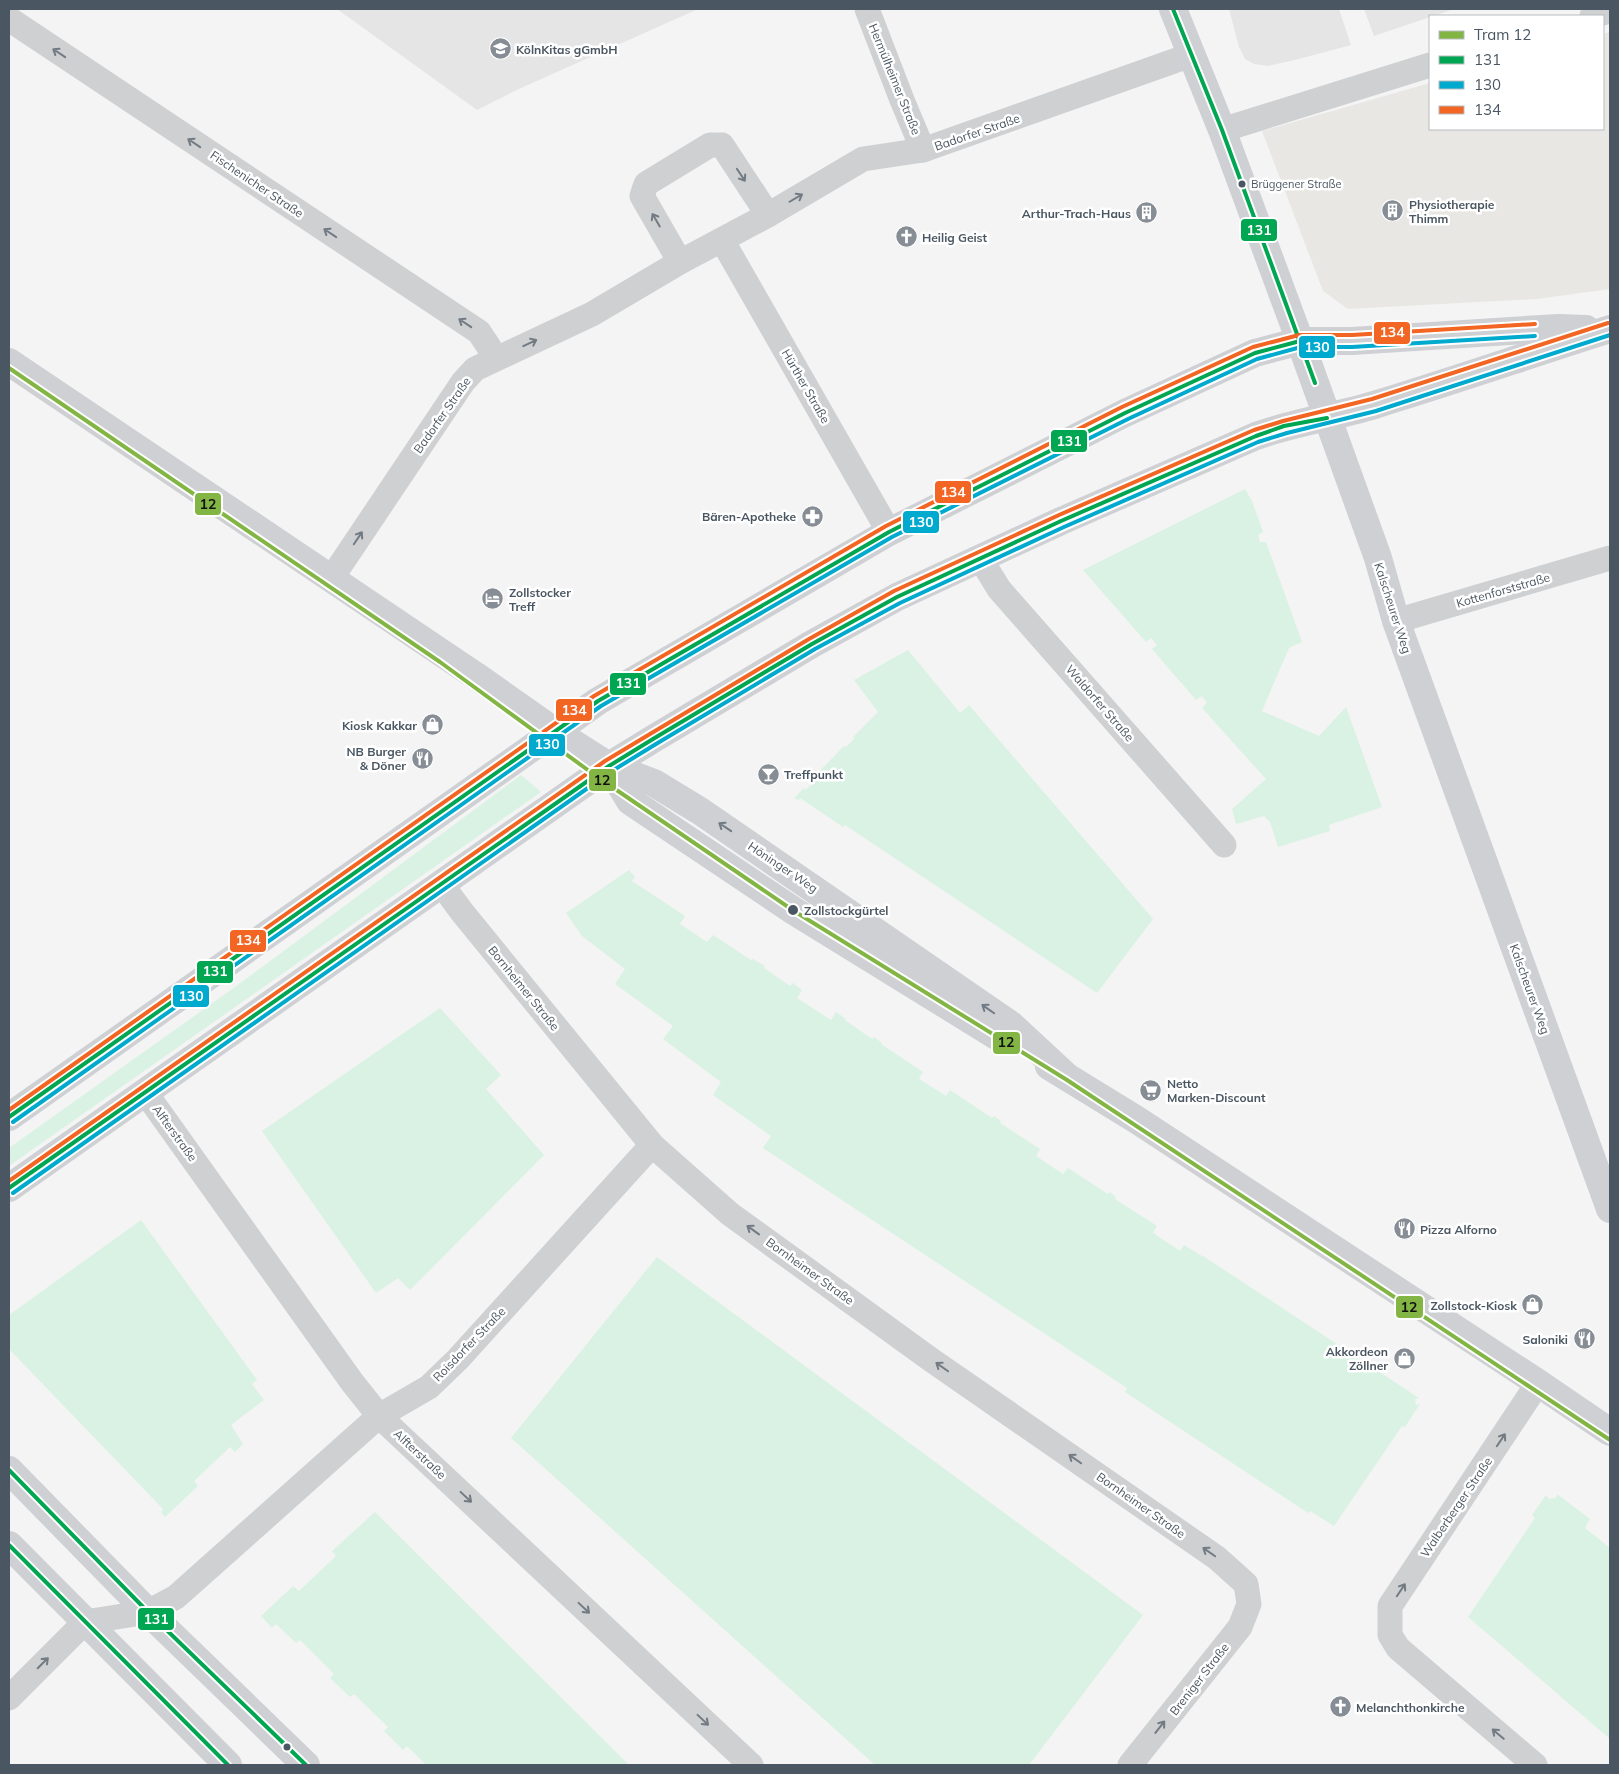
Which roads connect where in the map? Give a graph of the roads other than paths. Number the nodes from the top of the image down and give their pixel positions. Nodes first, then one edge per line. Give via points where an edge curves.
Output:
1 (867, 9) edge
2 (1173, 9) edge
3 (1610, 11) edge
4 (1596, 15) edge
5 (21, 19) edge
6 (1191, 55) junction
7 (1429, 65) edge
8 (1222, 130) junction
9 (923, 150) junction
10 (768, 215) junction
11 (722, 240) junction
12 (680, 262) junction
13 (1610, 328) edge
14 (1300, 341) junction
15 (493, 360) junction
16 (9, 362) edge
17 (1327, 418) junction
18 (889, 532) junction
19 (980, 558) junction
20 (1610, 558) edge
21 (331, 579) junction
22 (1396, 621) junction
23 (554, 731) junction
24 (609, 766) junction
25 (1224, 845) dead end
26 (442, 885) junction
27 (146, 1092) junction
28 (9, 1116) edge
29 (652, 1145) junction
30 (9, 1188) edge
31 (1610, 1208) edge
32 (1538, 1383) junction
33 (379, 1416) junction
34 (1610, 1432) edge
35 (9, 1470) edge
36 (9, 1545) edge
37 (1246, 1584) joint
38 (148, 1612) junction
39 (86, 1622) junction
40 (9, 1698) edge
41 (228, 1765) edge
42 (306, 1765) edge
43 (751, 1765) edge
44 (1130, 1765) edge
45 (1535, 1765) edge

1 - 9 street, Hermülheimer Straße
2 - 6 main road, Kalscheurer Weg
3 - 4 street
15 -> 5 street, Fischenicher Straße via 490,347 479,332
6 - 8 main road, Kalscheurer Weg
6 - 9 street, Badorfer Straße
7 - 8 street
8 - 14 main road, Kalscheurer Weg
10 -> 9 street, Badorfer Straße via 863,159
10 - 11 street, Badorfer Straße
12 -> 10 street via 642,196 646,184 710,145 722,145
11 - 12 street, Badorfer Straße
11 - 18 street, Hürther Straße
15 -> 12 street, Badorfer Straße via 592,314
13 - 14 main road
13 - 17 main road
14 - 17 main road, Kalscheurer Weg
14 - 18 main road via 1256,354 1125,413
21 -> 15 street, Badorfer Straße via 463,382 475,369
16 - 21 main road
17 - 19 main road via 1284,426 1256,436
17 - 22 main road, Kalscheurer Weg via 1378,558
18 - 23 main road via 598,701
19 - 24 main road via 897,597 812,644
19 - 25 street, Waldorfer Straße via 1000,589
20 - 22 street, Kottenforststraße
21 - 23 main road
22 - 31 main road, Kalscheurer Weg
23 - 24 main road
23 - 28 main road
24 - 26 main road
24 - 32 main road via 630,801 802,916 1137,1120
26 - 27 main road
26 - 29 street, Bornheimer Straße
27 - 30 main road
27 - 33 street, Alfterstraße
29 - 33 street, Roisdorfer Straße via 458,1359 429,1387
37 -> 29 street, Bornheimer Straße via 1217,1558 938,1364 730,1214
32 - 34 main road
45 -> 32 street, Walberberger Straße via 1398,1648 1390,1635 1390,1606
33 - 38 street, Roisdorfer Straße via 176,1597
33 -> 43 street, Alfterstraße
35 - 38 main road
36 - 39 main road
44 -> 37 street, Breniger Straße via 1240,1627 1249,1604
38 - 39 street, Roisdorfer Straße
38 - 42 main road
40 -> 39 street
39 - 41 main road

